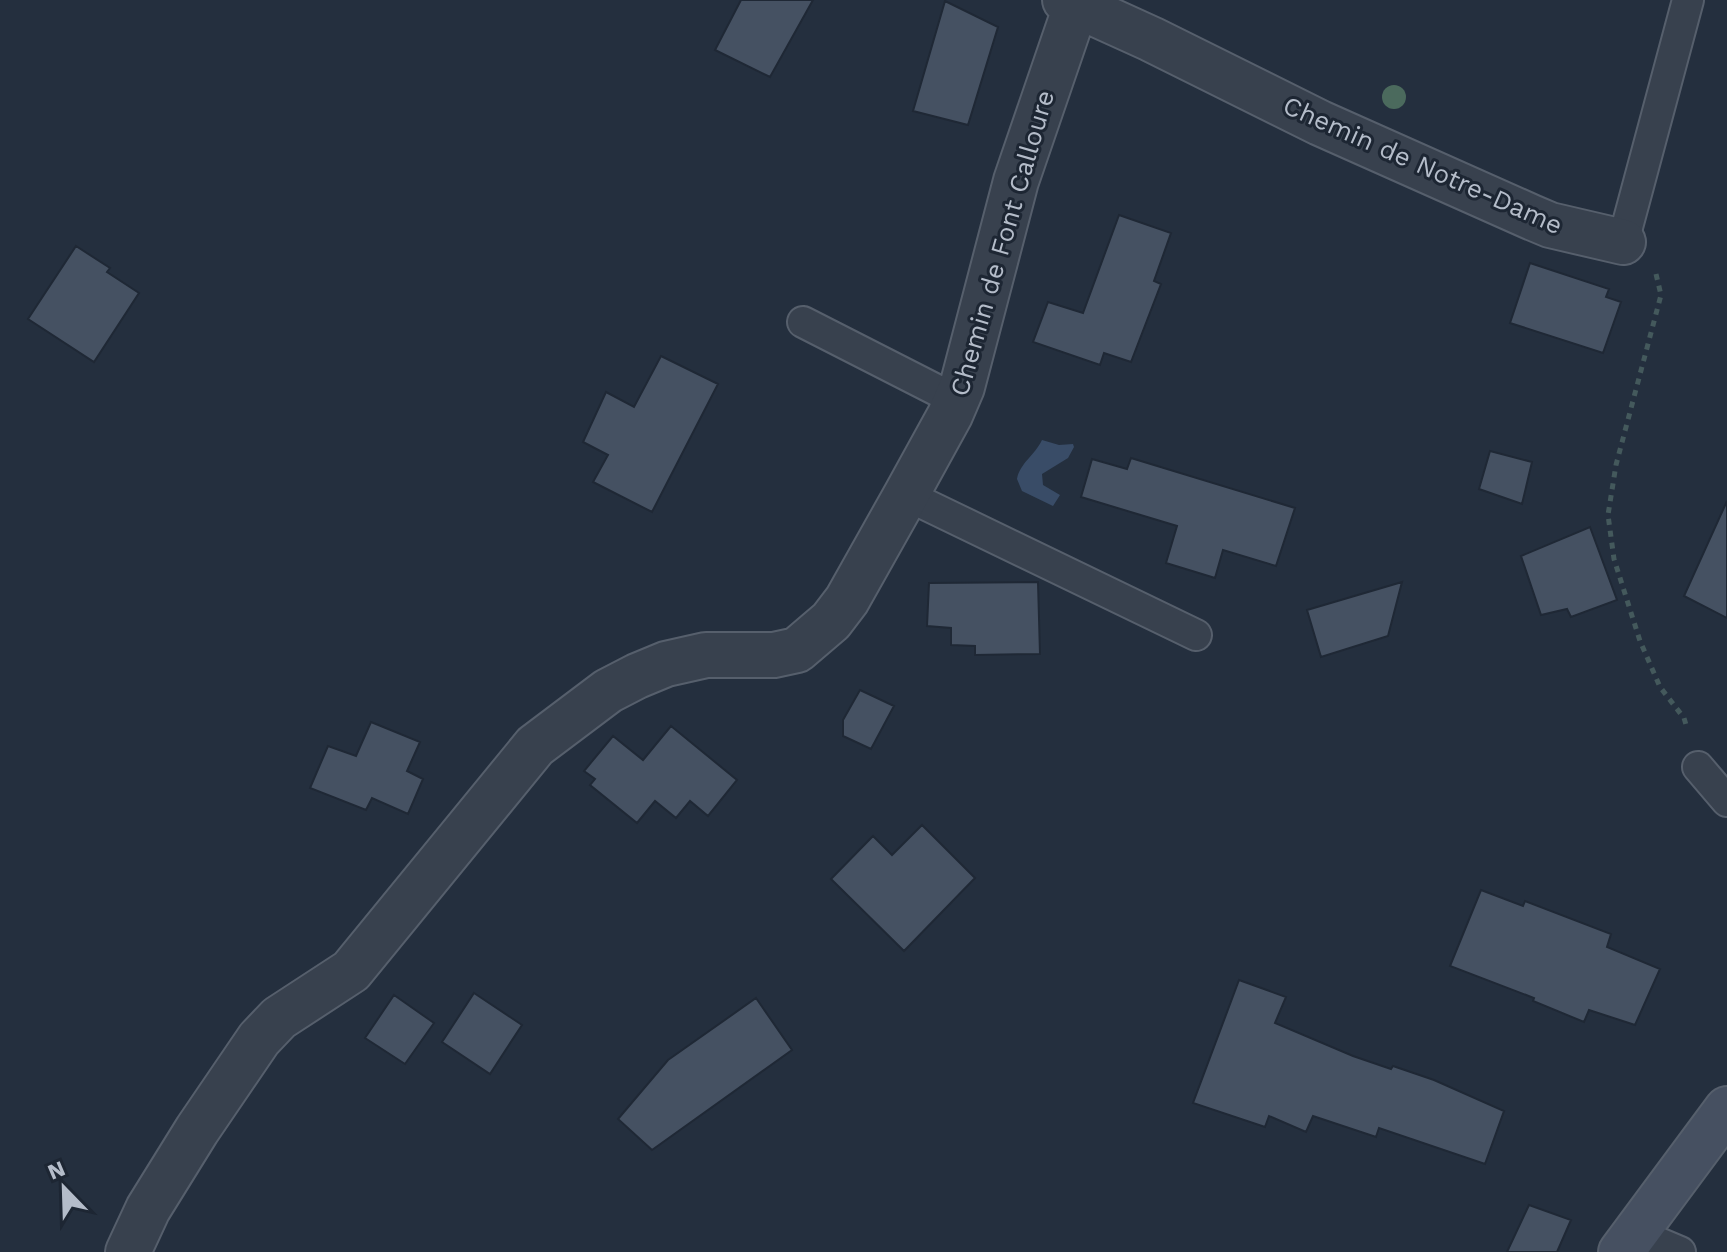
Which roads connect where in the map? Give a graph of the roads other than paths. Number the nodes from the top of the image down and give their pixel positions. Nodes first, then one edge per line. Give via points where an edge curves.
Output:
1 (1688, 0) edge
2 (1073, 2) edge
3 (1623, 242) joint
4 (803, 322) dead end
5 (956, 400) junction
6 (906, 495) junction
7 (1196, 635) dead end
8 (1698, 767) road end
9 (1727, 801) edge
10 (1727, 1109) edge
11 (1628, 1243) edge
12 (128, 1252) edge
13 (1680, 1252) edge

1 - 3 lane
2 - 3 street, Chemin de Notre-Dame via 1320,123 1531,217
2 - 5 street, Chemin de Font Calloure via 1016,181
4 - 5 lane
5 - 6 street, Chemin de Font Calloure
6 - 7 lane
6 - 12 street, Chemin de Font Calloure via 847,600 797,650 706,655 666,664 608,691 535,746 351,971 279,1018 259,1039 148,1209
8 - 9 lane
10 - 11 main road
11 - 13 lane

